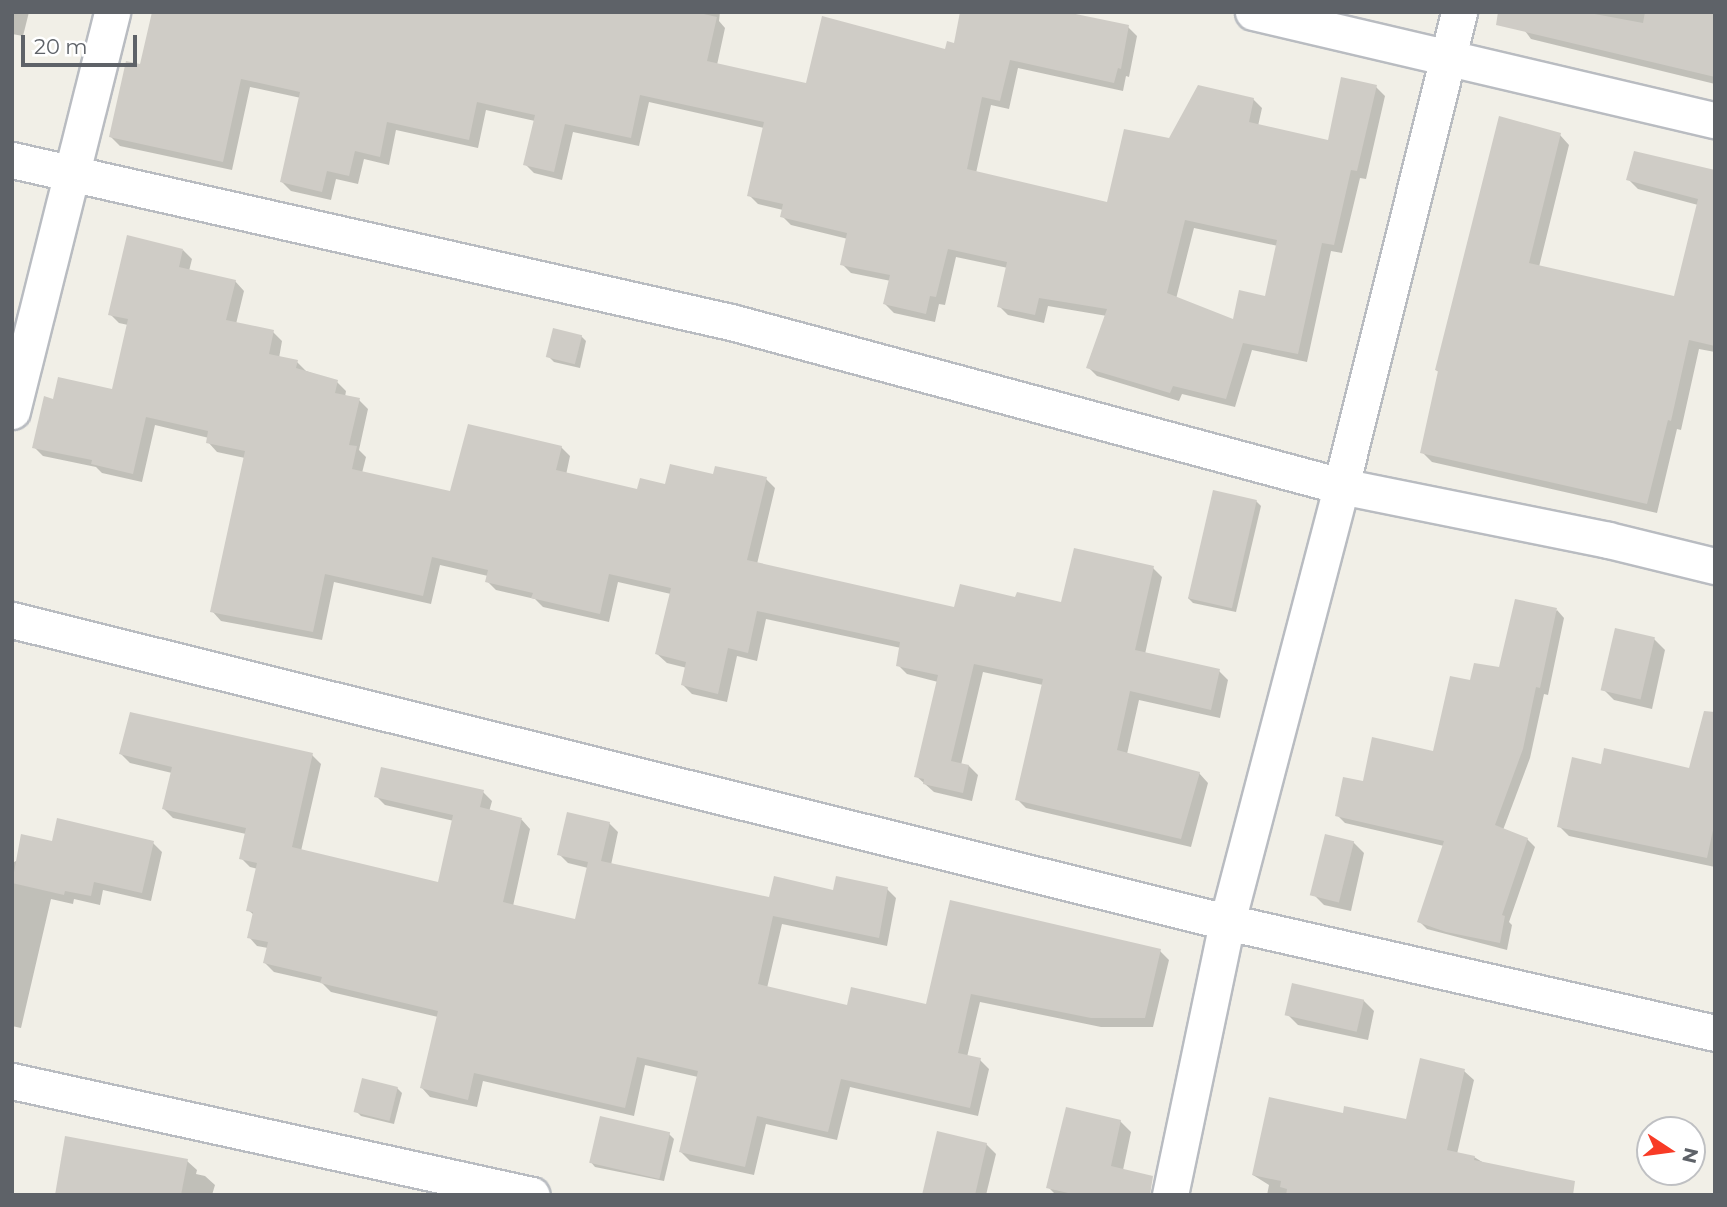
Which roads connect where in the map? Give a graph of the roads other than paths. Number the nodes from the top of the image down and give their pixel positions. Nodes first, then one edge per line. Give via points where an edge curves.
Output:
1 (112, 12) edge
2 (1253, 12) edge
3 (1459, 12) edge
4 (1448, 59) junction
5 (1715, 120) edge
6 (12, 160) edge
7 (70, 172) junction
8 (12, 411) edge
9 (1341, 486) junction
10 (1715, 566) edge
11 (12, 620) edge
12 (1227, 922) junction
13 (1715, 1033) edge
14 (12, 1081) edge
15 (531, 1195) edge
16 (1170, 1195) edge

1 - 7 street
2 - 4 street
3 - 4 street
4 - 5 street
4 - 9 street
6 - 7 street
7 - 8 street
7 - 9 street via 731,322
9 - 10 street
9 - 12 street
11 - 12 street
12 - 13 street
12 - 16 street
14 - 15 street

